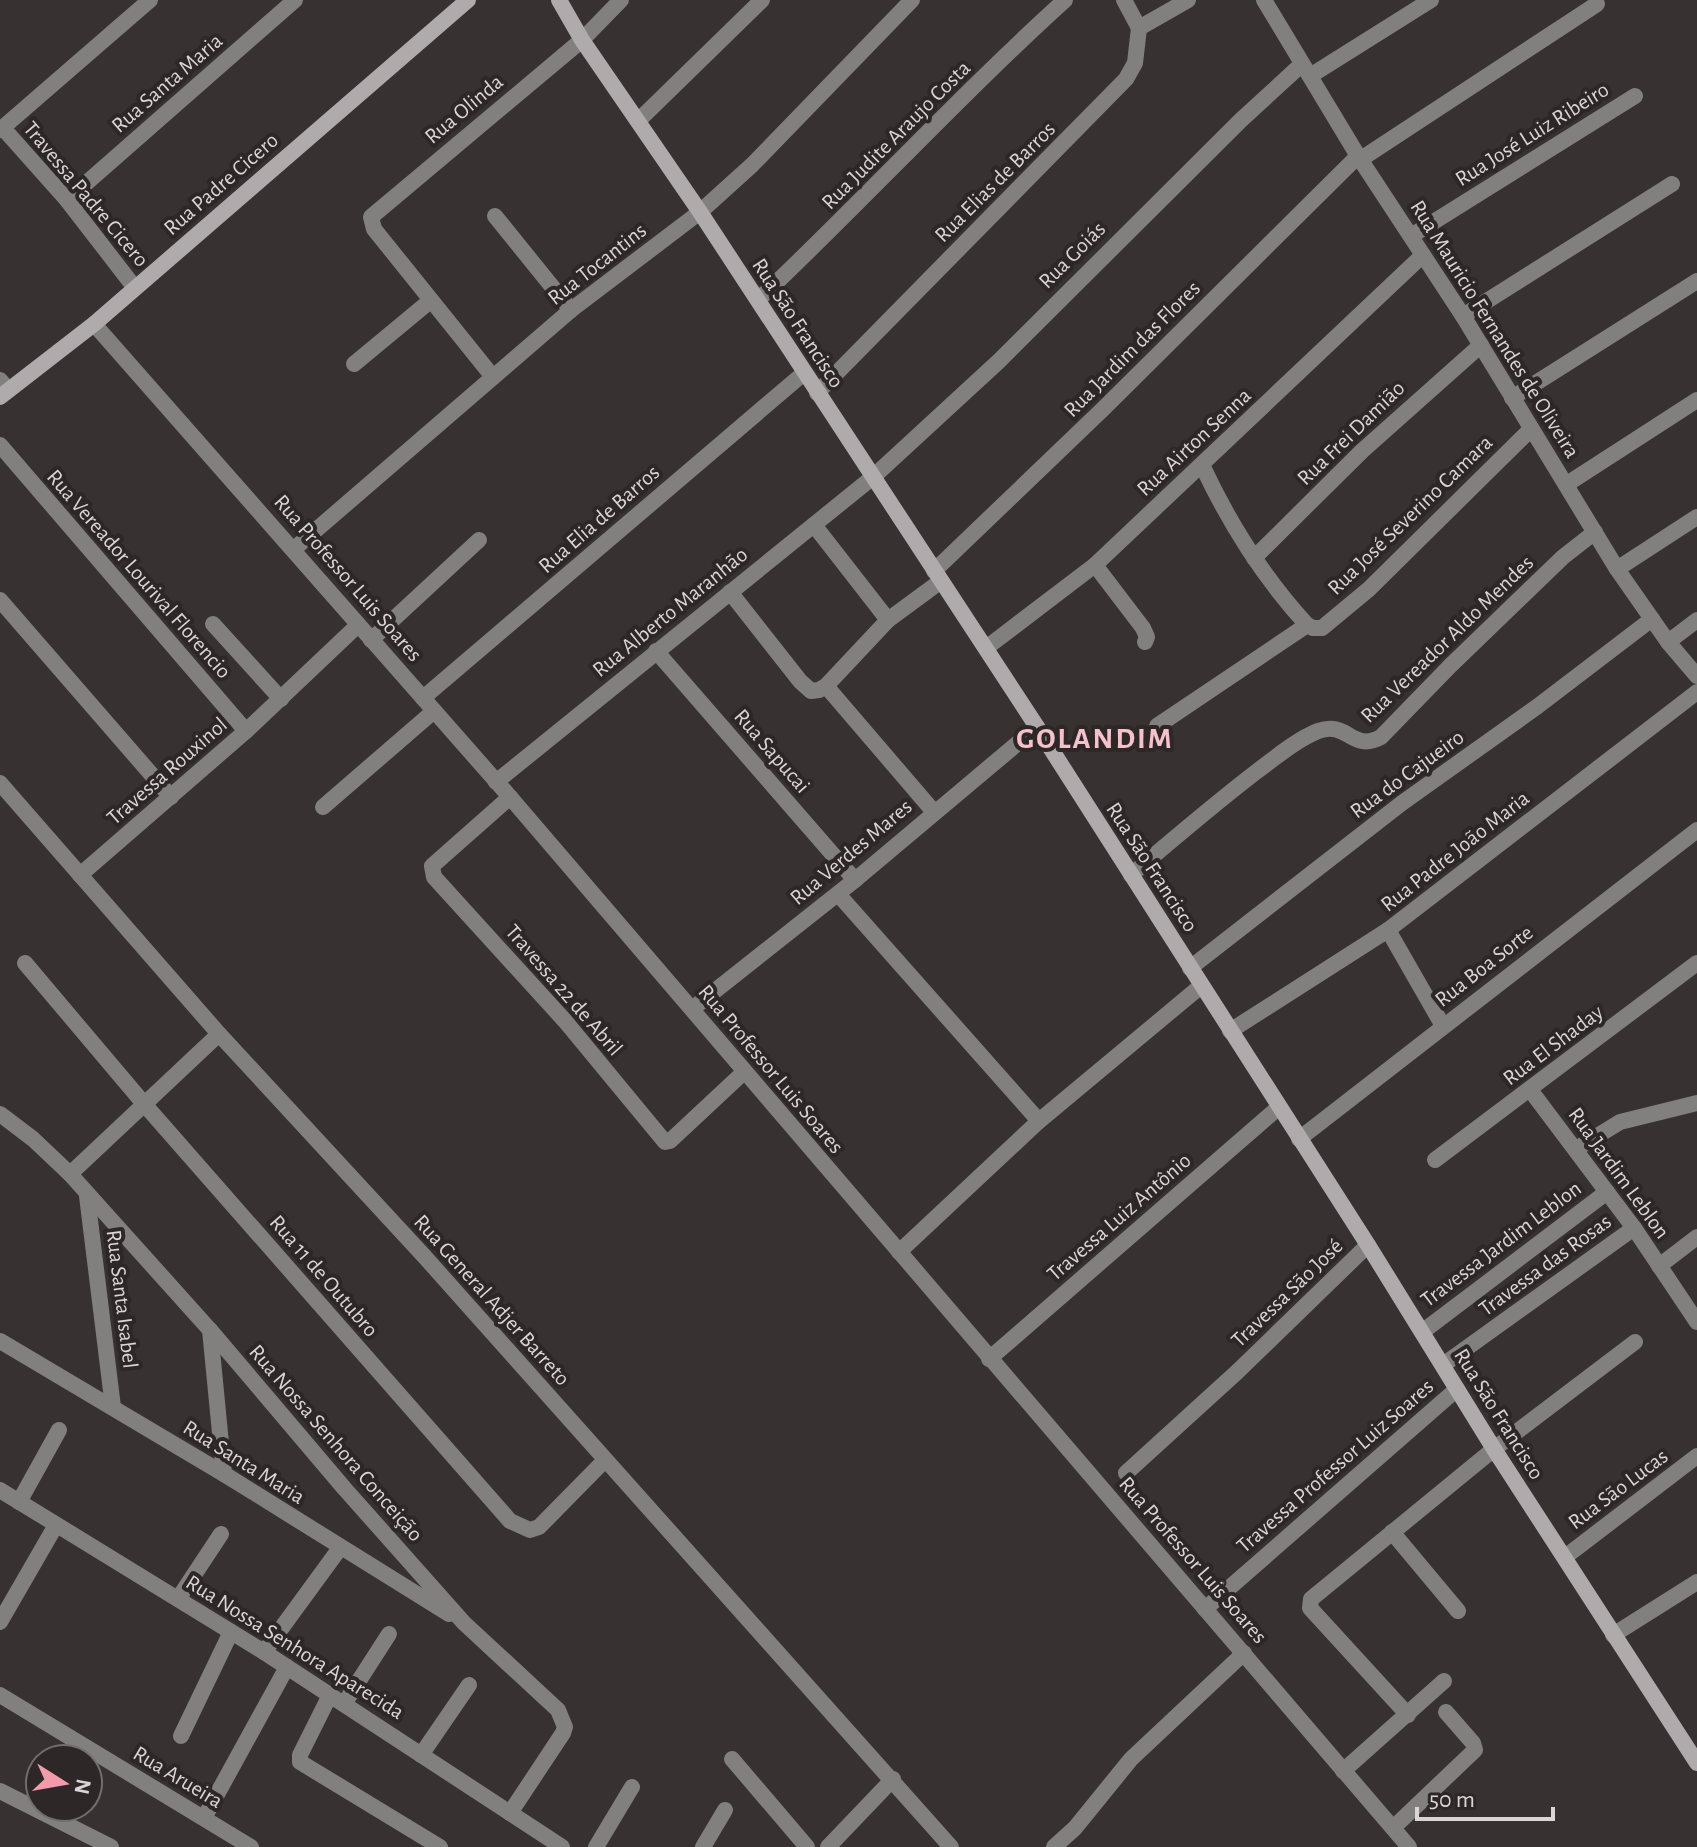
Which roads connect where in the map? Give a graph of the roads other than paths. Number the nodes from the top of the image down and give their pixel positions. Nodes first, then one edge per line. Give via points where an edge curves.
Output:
1 (150, 0) edge
2 (295, 0) edge
3 (468, 0) edge
4 (559, 0) edge
5 (621, 0) edge
6 (762, 0) edge
7 (912, 0) edge
8 (1065, 0) edge
9 (1124, 0) edge
10 (1188, 0) edge
11 (1264, 0) edge
12 (1431, 0) edge
13 (1597, 4) dead end
14 (1139, 28) junction
15 (582, 40) junction
16 (1306, 70) junction
17 (1635, 96) dead end
18 (638, 121) junction
19 (2, 129) edge
20 (1360, 157) junction
21 (1672, 184) dead end
22 (67, 200) junction
23 (700, 212) junction
24 (495, 216) dead end
25 (1411, 236) junction
26 (1423, 255) junction
27 (1697, 281) edge
28 (135, 288) junction
29 (758, 300) junction
30 (430, 301) junction
31 (571, 310) junction
32 (1463, 316) junction
33 (94, 324) junction
34 (1481, 345) junction
35 (354, 364) dead end
36 (804, 373) junction
37 (493, 377) junction
38 (3, 388) edge
39 (817, 393) junction
40 (1512, 398) junction
41 (1697, 400) edge
42 (1531, 429) junction
43 (0, 445) edge
44 (1202, 465) junction
45 (873, 477) junction
46 (1567, 484) junction
47 (1697, 517) edge
48 (814, 525) junction
49 (1595, 532) junction
50 (479, 540) dead end
51 (294, 549) junction
52 (1254, 558) junction
53 (1095, 565) junction
54 (1617, 569) junction
55 (938, 576) junction
56 (730, 592) junction
57 (0, 600) edge
58 (1652, 619) junction
59 (888, 620) junction
60 (1697, 620) edge
61 (213, 624) dead end
62 (358, 625) junction
63 (1307, 625) junction
64 (371, 640) junction
65 (1145, 642) dead end
66 (1668, 642) junction
67 (986, 648) junction
68 (656, 651) junction
69 (1697, 676) edge
70 (826, 686) junction
71 (1697, 692) edge
72 (423, 698) junction
73 (281, 699) junction
74 (434, 711) junction
75 (1157, 726) dead end
76 (1037, 727) junction
77 (246, 731) junction
78 (496, 782) junction
79 (0, 783) edge
80 (171, 797) junction
81 (510, 797) junction
82 (323, 807) dead end
83 (934, 812) junction
84 (1697, 830) edge
85 (80, 875) junction
86 (1131, 875) junction
87 (855, 880) junction
88 (838, 894) junction
89 (1388, 930) junction
90 (25, 963) dead end
91 (1697, 963) edge
92 (1190, 968) junction
93 (1201, 986) junction
94 (692, 1009) junction
95 (1443, 1026) junction
96 (1230, 1031) junction
97 (219, 1034) junction
98 (744, 1072) junction
99 (1531, 1091) junction
100 (1697, 1103) edge
101 (145, 1105) junction
102 (1278, 1108) junction
103 (0, 1114) edge
104 (1039, 1121) junction
105 (1299, 1139) junction
106 (1576, 1149) junction
107 (1435, 1160) dead end
108 (70, 1174) junction
109 (1607, 1192) junction
110 (87, 1196) junction
111 (1634, 1228) junction
112 (1697, 1237) edge
113 (1368, 1245) junction
114 (899, 1252) junction
115 (1659, 1266) junction
116 (1697, 1322) edge
117 (210, 1330) junction
118 (1422, 1332) junction
119 (0, 1341) edge
120 (1635, 1342) dead end
121 (989, 1359) junction
122 (1443, 1365) junction
123 (1457, 1389) junction
124 (113, 1407) junction
125 (59, 1430) dead end
126 (1494, 1449) junction
127 (1697, 1456) edge
128 (605, 1460) junction
129 (1126, 1473) dead end
130 (224, 1474) junction
131 (0, 1490) edge
132 (19, 1502) junction
133 (56, 1525) junction
134 (1392, 1532) junction
135 (221, 1534) dead end
136 (340, 1548) junction
137 (1565, 1557) junction
138 (1697, 1582) edge
139 (178, 1599) junction
140 (1205, 1609) junction
141 (1458, 1611) dead end
142 (0, 1622) edge
143 (464, 1623) junction
144 (231, 1632) junction
145 (389, 1634) dead end
146 (1613, 1635) junction
147 (264, 1652) junction
148 (1244, 1653) junction
149 (287, 1667) junction
150 (1444, 1681) dead end
151 (469, 1685) dead end
152 (0, 1695) edge
153 (337, 1699) junction
154 (1446, 1712) dead end
155 (1408, 1715) junction
156 (181, 1736) dead end
157 (1694, 1753) edge
158 (421, 1755) junction
159 (732, 1759) dead end
160 (1343, 1771) junction
161 (893, 1779) junction
162 (632, 1787) dead end
163 (0, 1791) edge
164 (725, 1810) dead end
165 (510, 1813) junction
166 (204, 1818) junction
167 (1393, 1828) junction
168 (111, 1847) edge
169 (251, 1847) edge
170 (440, 1847) edge
171 (562, 1847) edge
172 (596, 1847) edge
173 (703, 1847) edge
174 (807, 1847) edge
175 (828, 1847) edge
176 (951, 1847) edge
177 (1054, 1847) edge
178 (1409, 1847) edge

1 - 19 street
2 - 22 street, Rua Santa Maria
3 - 28 street, Rua Padre Cicero
4 - 15 street, Rua São Francisco
5 - 15 street, Rua Olinda
6 - 18 street
7 - 23 street, Rua Tocantins
8 - 29 street, Rua Judite Araujo Costa
9 - 14 street
10 - 14 street
11 - 16 street, Rua Mauricio Fernandes de Oliveira
12 - 16 street, Rua Goiás
13 - 20 street, Rua Jardim das Flores
14 - 39 street, Rua Elias de Barros via 1135,63 1126,79
15 - 18 street, Rua São Francisco
15 - 30 street, Rua Olinda via 375,212 374,229
16 - 20 street, Rua Mauricio Fernandes de Oliveira
16 - 45 street, Rua Goiás via 1230,131 999,361
17 - 25 street, Rua José Luiz Ribeiro
18 - 23 street, Rua São Francisco
19 - 22 street, Travessa Padre Cicero
20 - 25 street, Rua Mauricio Fernandes de Oliveira
20 - 55 street, Rua Jardim das Flores
21 - 32 street
22 - 28 street, Travessa Padre Cicero
23 - 29 street, Rua São Francisco
23 - 31 street, Rua Tocantins
24 - 31 street
25 - 26 street, Rua Mauricio Fernandes de Oliveira
26 - 32 street, Rua Mauricio Fernandes de Oliveira
26 - 44 street, Rua Airton Senna
27 - 40 street
28 - 33 street, Rua Padre Cicero
29 - 36 street, Rua São Francisco
30 - 35 street
30 - 37 street
31 - 37 street, Rua Tocantins
32 - 34 street, Rua Mauricio Fernandes de Oliveira
33 - 38 street, Rua Padre Cicero
33 - 51 street, Rua Professor Luis Soares
34 - 40 street, Rua Mauricio Fernandes de Oliveira
34 - 52 street, Rua Frei Damião via 1362,451
36 - 39 street, Rua São Francisco
36 - 72 street, Rua Elia de Barros
37 - 51 street, Rua Tocantins
39 - 45 street, Rua São Francisco
40 - 42 street, Rua Mauricio Fernandes de Oliveira
41 - 46 street
42 - 46 street, Rua Mauricio Fernandes de Oliveira
42 - 63 street, Rua José Severino Camara via 1369,589 1322,628
43 - 77 street, Rua Vereador Lourival Florencio
44 - 52 street
44 - 53 street, Rua Airton Senna
45 - 48 street, Rua Alberto Maranhão
45 - 55 street, Rua São Francisco
46 - 49 street, Rua Mauricio Fernandes de Oliveira
47 - 54 street
48 - 56 street, Rua Alberto Maranhão
48 - 59 street
49 - 54 street, Rua Mauricio Fernandes de Oliveira
49 - 86 street, Rua Vereador Aldo Mendes via 1563,557 1381,737 1360,743 1333,728 1307,737 1240,784
50 - 64 street
51 - 62 street, Rua Professor Luis Soares
52 - 63 street
53 - 65 street via 1143,628
53 - 67 street, Rua Airton Senna
54 - 58 street, Rua Mauricio Fernandes de Oliveira
55 - 59 street, Rua Jardim das Flores
55 - 67 street, Rua São Francisco
56 - 68 street, Rua Alberto Maranhão
56 - 70 street via 800,681 811,691
57 - 80 street
58 - 66 street, Rua Mauricio Fernandes de Oliveira
58 - 92 street, Rua do Cajueiro
59 - 70 street, Rua Jardim das Flores
60 - 66 street
61 - 73 street
62 - 64 street, Rua Professor Luis Soares
62 - 73 street, Travessa Rouxinol
63 - 75 street, Rua José Severino Camara
64 - 72 street, Rua Professor Luis Soares
66 - 69 street, Rua Mauricio Fernandes de Oliveira
67 - 76 street, Rua São Francisco
68 - 78 street, Rua Alberto Maranhão
68 - 87 street, Rua Sapucai
70 - 83 street
71 - 89 street, Rua Padre João Maria
72 - 74 street, Rua Professor Luis Soares
73 - 77 street, Travessa Rouxinol
74 - 78 street, Rua Professor Luis Soares
74 - 82 street
76 - 83 street, Rua Verdes Mares
76 - 86 street, Rua São Francisco
77 - 80 street, Travessa Rouxinol
78 - 81 street, Rua Professor Luis Soares
79 - 85 street, Rua General Adjer Barreto
80 - 85 street, Travessa Rouxinol
81 - 94 street, Rua Professor Luis Soares
81 - 98 street, Travessa 22 de Abril via 432,866 434,877 565,1021 665,1142
83 - 87 street, Rua Verdes Mares
84 - 95 street, Rua Boa Sorte
85 - 97 street, Rua General Adjer Barreto
86 - 92 street, Rua São Francisco
87 - 88 street, Rua Verdes Mares
88 - 94 street, Rua Verdes Mares
88 - 104 street
89 - 95 street
89 - 96 street, Rua Padre João Maria
90 - 101 street, Rua 11 de Outubro
91 - 99 street, Rua El Shaday
92 - 93 street, Rua São Francisco
93 - 96 street, Rua São Francisco
93 - 104 street
94 - 98 street, Rua Professor Luis Soares
95 - 105 street, Rua Boa Sorte
96 - 102 street, Rua São Francisco
97 - 101 street
97 - 128 street, Rua General Adjer Barreto
98 - 114 street, Rua Professor Luis Soares
99 - 106 street, Rua Jardim Leblon
99 - 107 street, Rua El Shaday
100 - 106 street via 1620,1122
101 - 108 street
101 - 128 street, Rua 11 de Outubro via 510,1521 530,1530 539,1527
102 - 105 street, Rua São Francisco
102 - 121 street, Travessa Luiz Antônio
103 - 108 street, Rua Nossa Senhora Conceição
104 - 114 street
105 - 113 street, Rua São Francisco
106 - 109 street, Rua Jardim Leblon
108 - 110 street, Rua Nossa Senhora Conceição
109 - 111 street, Rua Jardim Leblon
109 - 118 street, Travessa Jardim Leblon
110 - 117 street, Rua Nossa Senhora Conceição
110 - 124 street, Rua Santa Isabel
111 - 115 street, Rua Jardim Leblon
111 - 122 street, Travessa das Rosas
112 - 115 street
113 - 118 street, Rua São Francisco
113 - 129 street, Travessa São José
114 - 121 street, Rua Professor Luis Soares
115 - 116 street, Rua Jardim Leblon
117 - 130 street
117 - 143 street, Rua Nossa Senhora Conceição
118 - 122 street, Rua São Francisco
119 - 124 street, Rua Santa Maria
120 - 126 street
121 - 140 street, Rua Professor Luis Soares
122 - 123 street, Rua São Francisco
123 - 126 street, Rua São Francisco
123 - 140 street, Travessa Professor Luiz Soares
124 - 130 street, Rua Santa Maria
125 - 132 street
126 - 134 street
126 - 137 street, Rua São Francisco
127 - 137 street, Rua São Lucas
128 - 161 street, Rua General Adjer Barreto
130 - 136 street, Rua Santa Maria
131 - 132 street, Rua Nossa Senhora Aparecida
132 - 133 street, Rua Nossa Senhora Aparecida
133 - 139 street, Rua Nossa Senhora Aparecida
133 - 142 street
134 - 141 street
134 - 155 street via 1309,1603
135 - 139 street
136 - 143 street, Rua Santa Maria
136 - 147 street
137 - 146 street, Rua São Francisco
138 - 146 street
139 - 144 street, Rua Nossa Senhora Aparecida
140 - 148 street, Rua Professor Luis Soares
143 - 165 street, Rua Nossa Senhora Conceição via 558,1710 565,1727
144 - 147 street, Rua Nossa Senhora Aparecida
144 - 156 street
145 - 153 street
146 - 157 street, Rua São Francisco
147 - 149 street, Rua Nossa Senhora Aparecida
148 - 160 street, Rua Professor Luis Soares
148 - 177 street via 1131,1759
149 - 153 street, Rua Nossa Senhora Aparecida
149 - 166 street
150 - 155 street
151 - 158 street
152 - 166 street, Rua Arueira
153 - 158 street, Rua Nossa Senhora Aparecida
153 - 170 street via 300,1762
154 - 167 street via 1475,1750
155 - 160 street
158 - 165 street, Rua Nossa Senhora Aparecida
159 - 174 street
160 - 167 street, Rua Professor Luis Soares
161 - 175 street
161 - 176 street, Rua General Adjer Barreto
162 - 172 street
163 - 168 street
164 - 173 street
165 - 171 street, Rua Nossa Senhora Aparecida
166 - 169 street, Rua Arueira
167 - 178 street, Rua Professor Luis Soares

